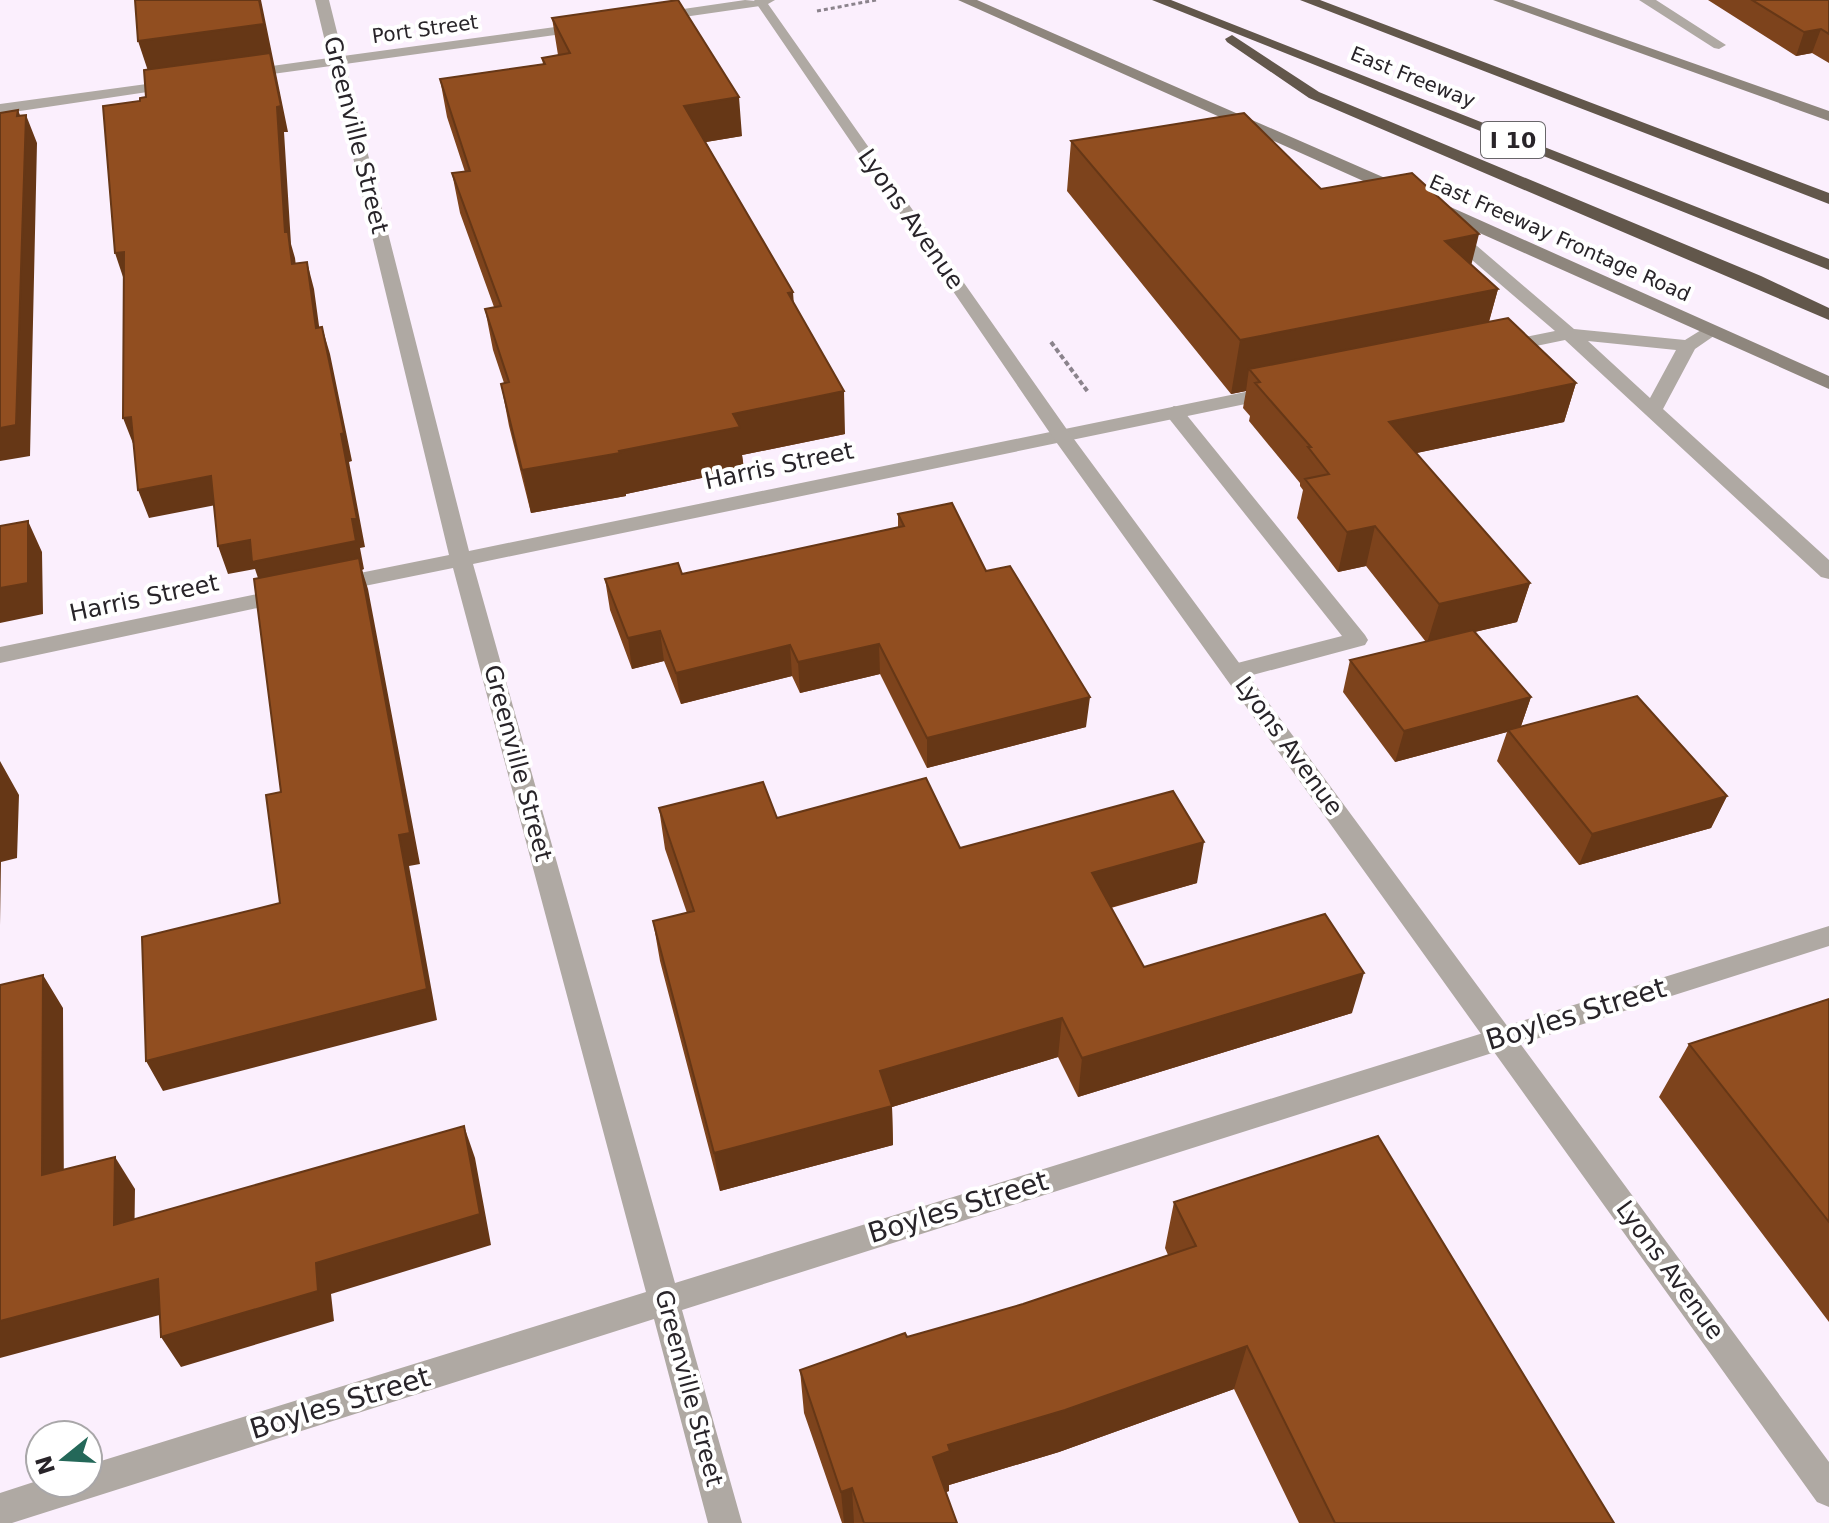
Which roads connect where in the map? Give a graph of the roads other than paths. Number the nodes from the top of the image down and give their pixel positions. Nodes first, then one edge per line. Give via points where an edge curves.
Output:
1 (322, 0) edge
2 (965, 0) edge
3 (1159, 0) edge
4 (1307, 0) edge
5 (1500, 0) edge
6 (1646, 0) edge
7 (762, 1) edge
8 (1197, 15) junction
9 (639, 19) edge
10 (608, 24) edge
11 (1719, 45) dead end
12 (338, 61) junction
13 (231, 76) edge
14 (185, 83) edge
15 (0, 109) edge
16 (1829, 116) edge
17 (1757, 171) junction
18 (1829, 187) edge
19 (1402, 191) junction
20 (1829, 199) edge
21 (1829, 265) edge
22 (1829, 315) edge
23 (1712, 331) junction
24 (1569, 334) junction
25 (1688, 346) junction
26 (1478, 352) edge
27 (1829, 383) edge
28 (1296, 388) edge
29 (1653, 410) junction
30 (1174, 412) junction
31 (1061, 435) junction
32 (461, 559) junction
33 (1829, 572) edge
34 (0, 655) edge
35 (1234, 672) junction
36 (1829, 936) edge
37 (1501, 1037) junction
38 (666, 1300) junction
39 (104, 1476) edge
40 (1829, 1490) edge
41 (34, 1499) edge
42 (0, 1510) edge
43 (725, 1523) edge

1 - 12 street, Greenville Street
2 - 19 main road, East Freeway Frontage Road
3 - 8 highway, East Freeway / I 10
4 - 17 highway, East Freeway / I 10
5 - 16 main road
6 - 11 street
7 - 9 street
7 - 31 street, Lyons Avenue
8 - 21 highway, East Freeway / I 10
8 - 22 highway via 1314,95
10 - 12 street, Port Street
12 - 13 street, Port Street
12 - 32 street, Greenville Street
14 - 15 street
17 - 18 highway
17 - 20 highway, East Freeway / I 10
19 - 23 main road, East Freeway Frontage Road
19 - 24 street
23 - 25 street
23 - 27 main road, East Freeway Frontage Road
24 - 25 street
24 - 26 street
24 - 29 street
25 - 29 street
28 - 30 street, Harris Street
29 - 33 street
30 - 31 street, Harris Street
30 - 35 street via 1357,640
31 - 32 street, Harris Street
31 - 35 street, Lyons Avenue
32 - 34 street, Harris Street
32 - 38 street, Greenville Street
35 - 37 street, Lyons Avenue
36 - 37 street, Boyles Street
37 - 38 street, Boyles Street
37 - 40 street, Lyons Avenue
38 - 39 street, Boyles Street
38 - 43 street, Greenville Street
41 - 42 street, Boyles Street

